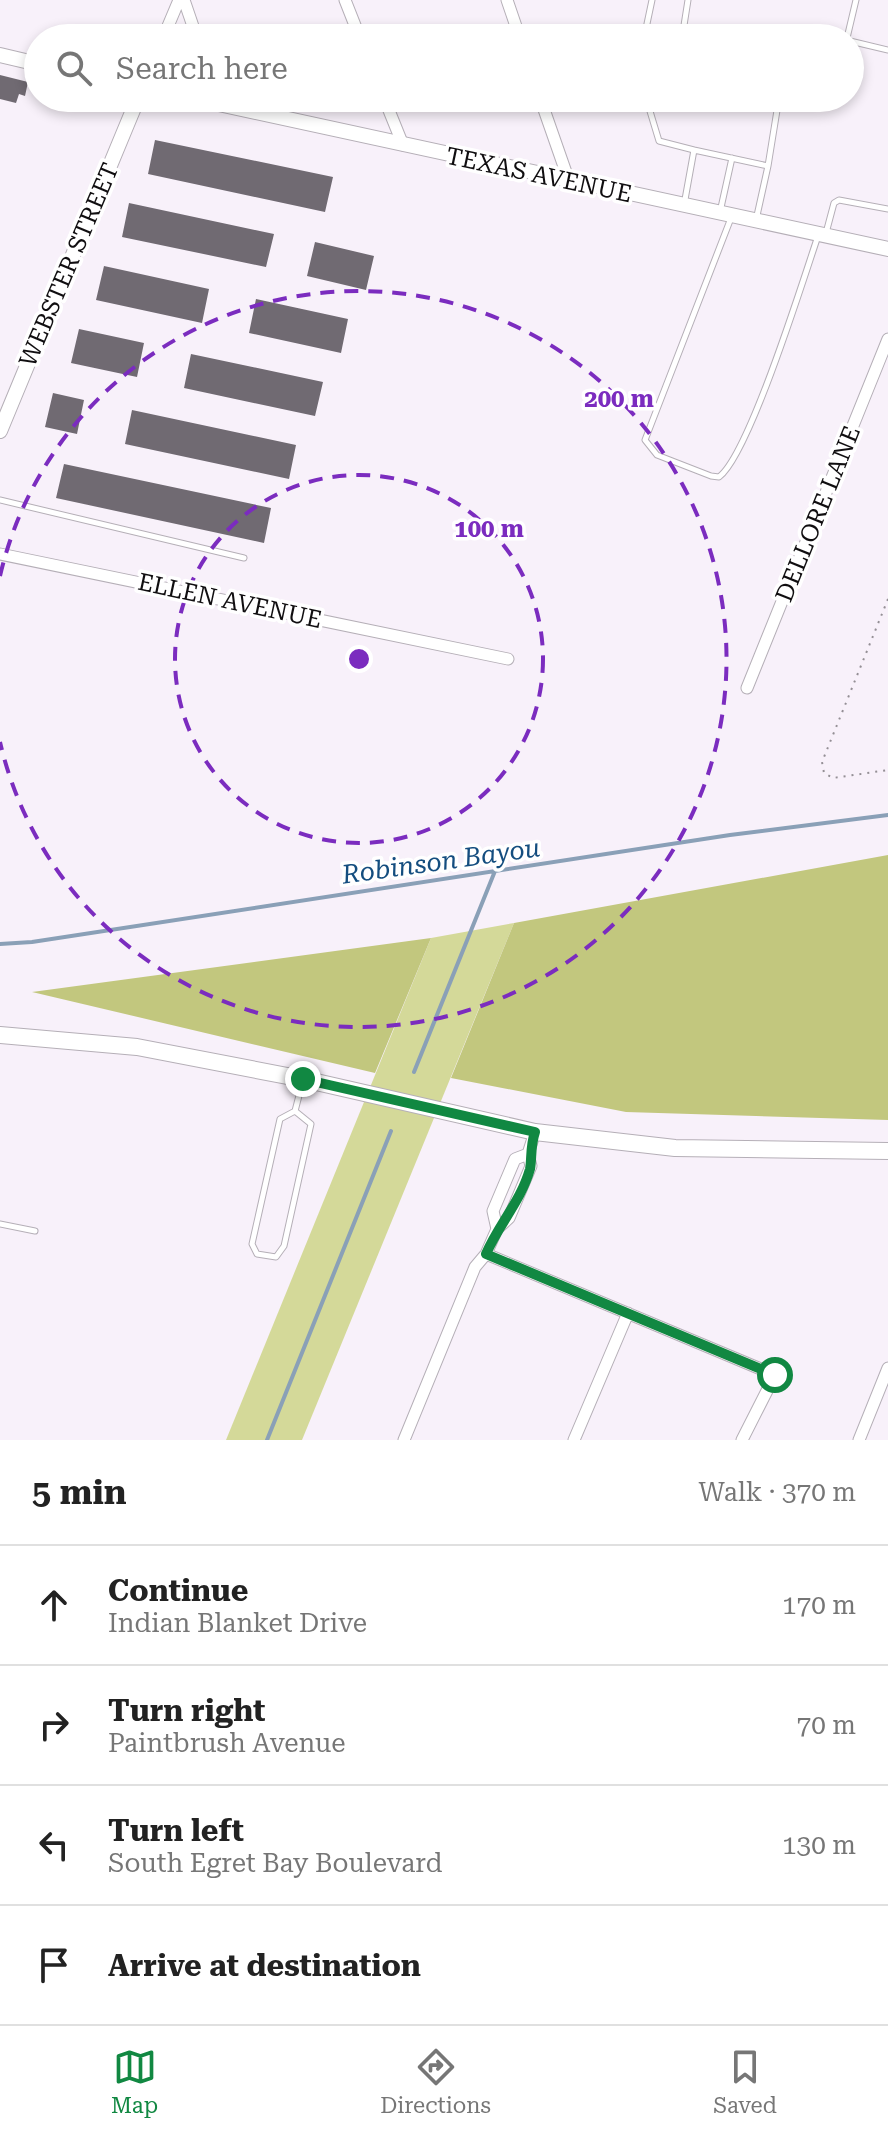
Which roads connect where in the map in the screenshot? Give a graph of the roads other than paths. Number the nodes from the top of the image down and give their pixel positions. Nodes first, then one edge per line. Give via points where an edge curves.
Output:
1 (182, 0) edge
2 (345, 0) edge
3 (507, 0) edge
4 (652, 0) edge
5 (688, 0) edge
6 (856, 0) edge
7 (170, 24) edge
8 (191, 24) edge
9 (354, 24) edge
10 (515, 24) edge
11 (647, 24) edge
12 (684, 24) edge
13 (852, 24) edge
14 (864, 44) edge
15 (888, 50) edge
16 (0, 55) edge
17 (24, 61) edge
18 (132, 112) edge
19 (266, 112) edge
20 (390, 112) edge
21 (545, 112) edge
22 (650, 112) edge
23 (777, 112) edge
24 (403, 145) junction
25 (694, 150) junction
26 (732, 158) junction
27 (768, 166) junction
28 (569, 181) junction
29 (684, 206) junction
30 (888, 209) edge
31 (726, 215) junction
32 (756, 222) junction
33 (822, 235) junction
34 (888, 249) edge
35 (888, 339) edge
36 (0, 431) edge
37 (0, 500) edge
38 (0, 554) edge
39 (244, 558) dead end
40 (508, 659) dead end
41 (747, 688) dead end
42 (0, 1035) edge
43 (303, 1079) junction
44 (295, 1111) junction
45 (535, 1132) junction
46 (888, 1151) edge
47 (528, 1154) junction
48 (0, 1224) edge
49 (497, 1229) junction
50 (35, 1231) dead end
51 (486, 1254) junction
52 (628, 1313) junction
53 (888, 1368) edge
54 (404, 1440) edge
55 (574, 1440) edge
56 (742, 1440) edge
57 (859, 1440) edge

1 - 7 street
1 - 8 street
2 - 9 street
3 - 10 street
4 - 11 lane
5 - 12 lane
6 - 13 lane
14 - 15 lane
16 - 17 street
18 - 36 street, WEBSTER STREET
19 - 24 street, TEXAS AVENUE
20 - 24 street
21 - 28 street
22 - 25 lane via 659,141
23 - 27 lane
24 - 28 street, TEXAS AVENUE
25 - 26 lane
25 - 29 lane
26 - 27 lane
26 - 31 lane
27 - 32 lane
28 - 29 street, TEXAS AVENUE
29 - 31 street, TEXAS AVENUE
30 - 33 lane via 839,200
31 - 32 street, TEXAS AVENUE
31 - 33 lane via 645,440 657,455 711,476 727,471 744,438
32 - 33 street, TEXAS AVENUE
33 - 34 street, TEXAS AVENUE
35 - 41 street, DELLORE LANE
37 - 39 lane
38 - 40 street, ELLEN AVENUE
42 - 43 main road via 137,1047
43 - 44 lane
43 - 45 main road
44 - 44 lane via 280,1119 252,1244 257,1254 276,1257 284,1246 311,1124
45 - 46 main road via 675,1148
45 - 47 street
47 - 49 street via 531,1166 509,1218
47 - 49 street via 515,1159 493,1211
48 - 50 lane
49 - 51 street
51 - 52 street
51 - 54 street via 475,1267
52 - 55 street
52 - 56 street via 775,1375
53 - 57 street

